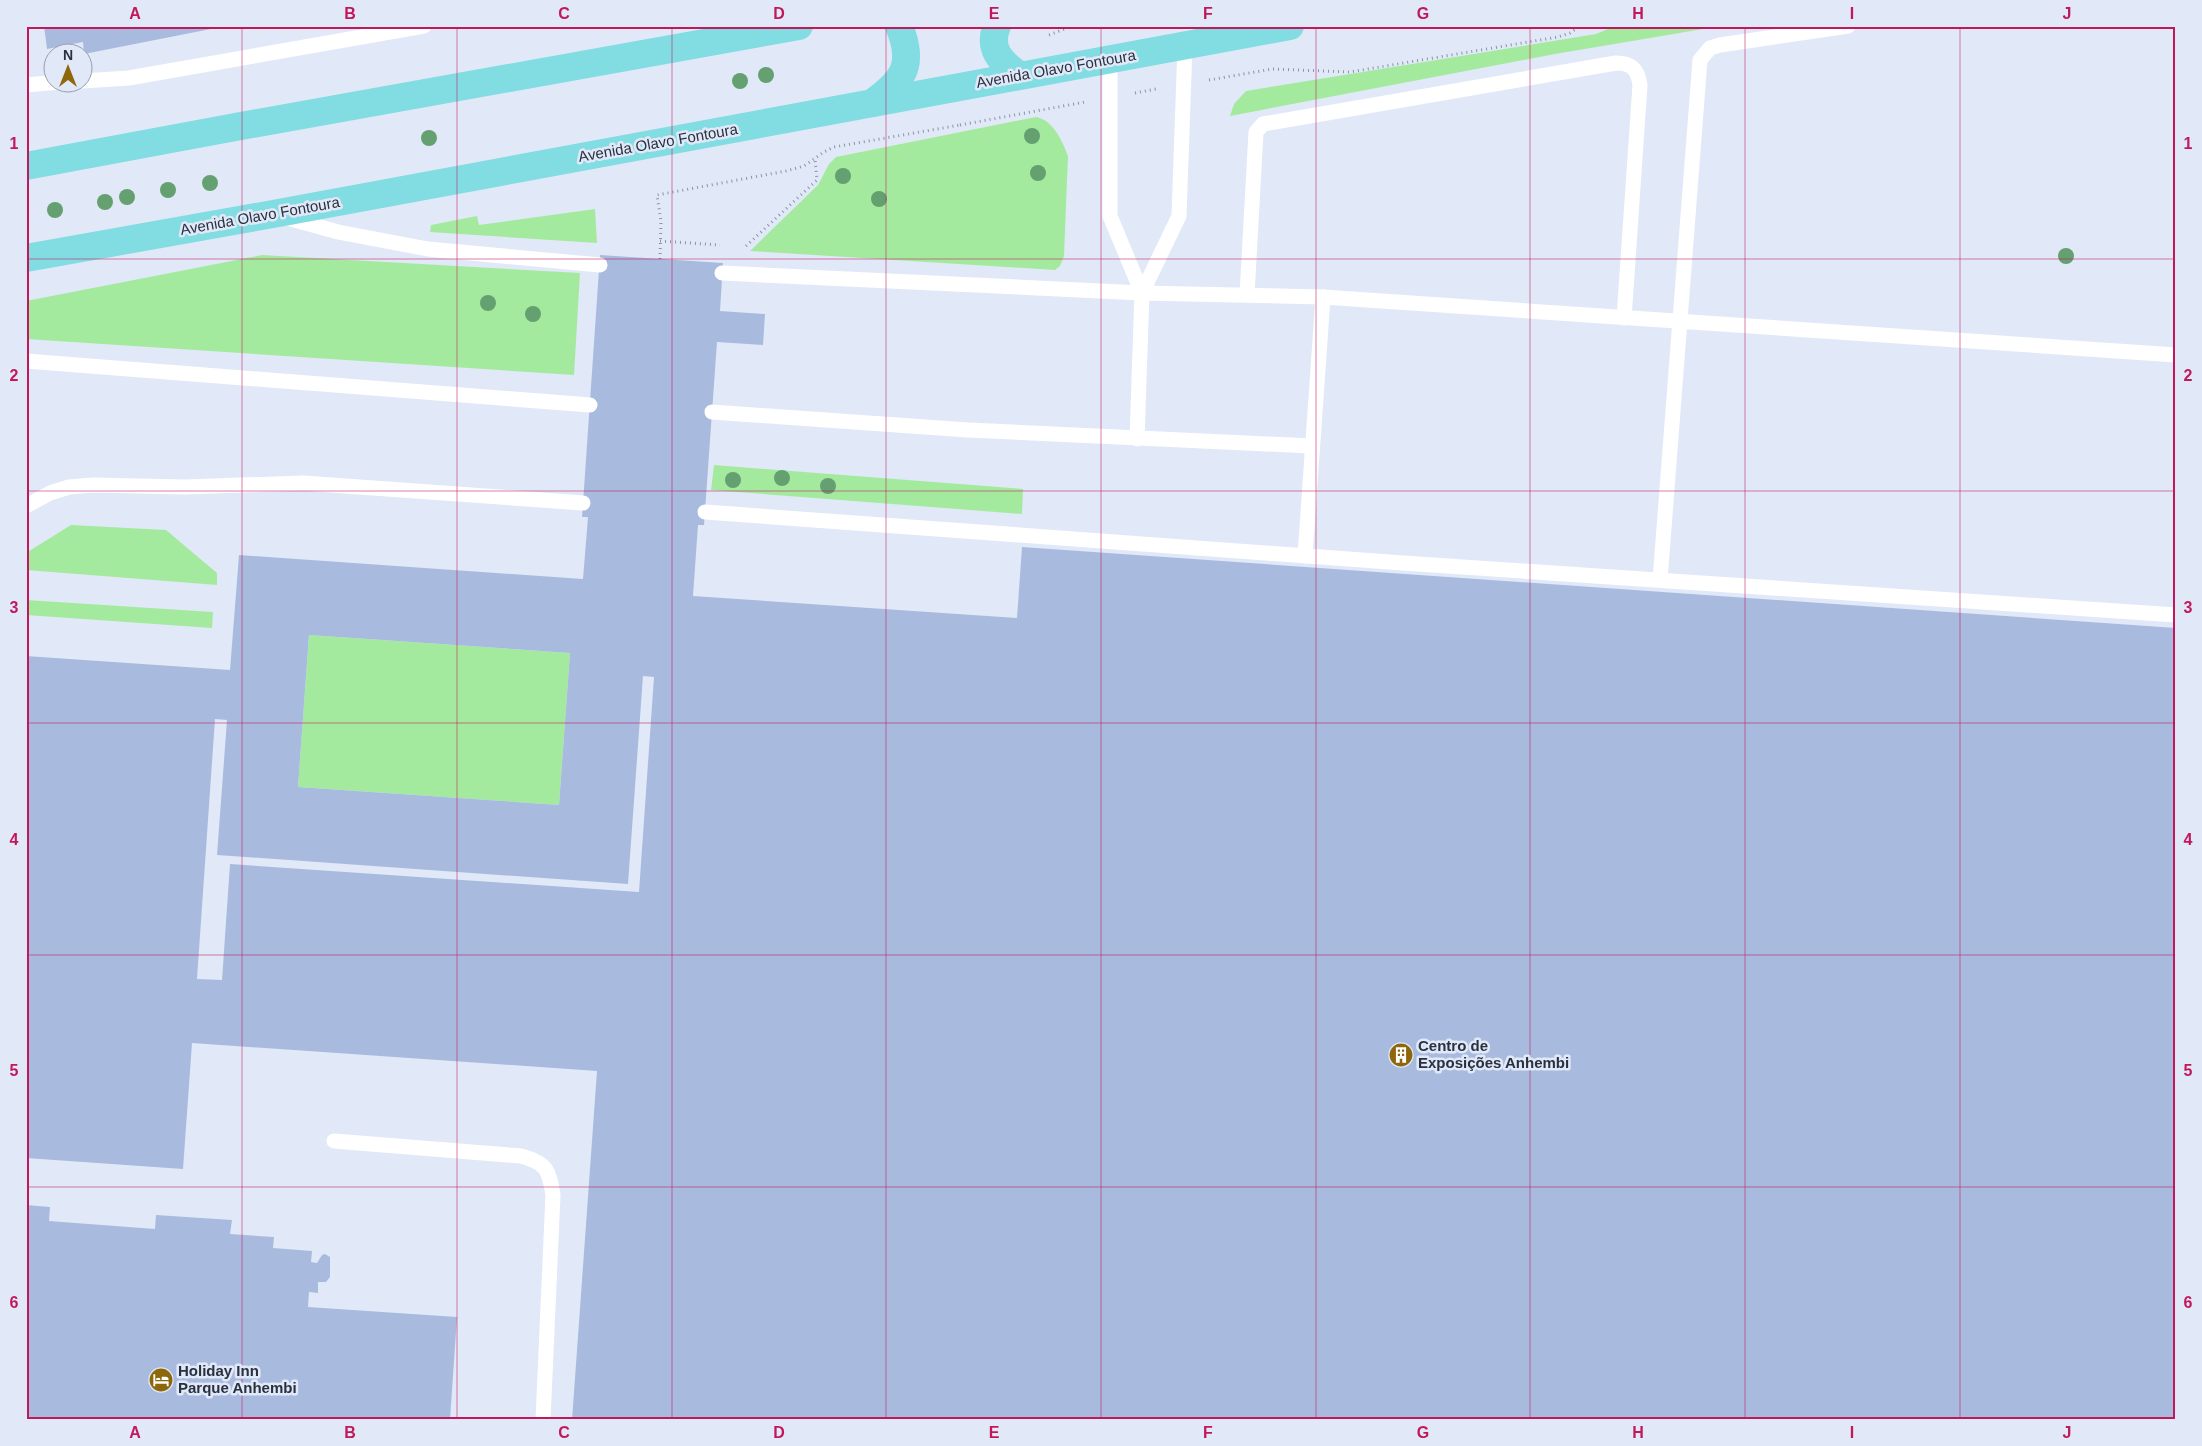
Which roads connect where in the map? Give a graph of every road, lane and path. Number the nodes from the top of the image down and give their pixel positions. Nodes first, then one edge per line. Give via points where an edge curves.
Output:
1 (424, 26) edge
2 (799, 26) edge
3 (899, 26) edge
4 (997, 26) edge
5 (1290, 26) edge
6 (1580, 26) edge
7 (1848, 26) edge
8 (1185, 46) junction
9 (1110, 59) junction
10 (1019, 75) junction
11 (92, 80) edge
12 (42, 83) edge
13 (26, 84) edge
14 (1184, 84) junction
15 (953, 87) junction
16 (1110, 98) junction
17 (871, 104) junction
18 (960, 125) junction
19 (815, 159) junction
20 (26, 166) edge
21 (273, 214) junction
22 (660, 241) junction
23 (727, 245) dead end
24 (737, 246) dead end
25 (26, 258) edge
26 (660, 259) dead end
27 (600, 265) dead end
28 (722, 273) dead end
29 (1142, 293) junction
30 (1247, 295) junction
31 (1323, 297) junction
32 (1624, 318) junction
33 (1680, 321) junction
34 (2176, 355) edge
35 (26, 361) edge
36 (590, 405) dead end
37 (712, 412) dead end
38 (1137, 438) junction
39 (1312, 446) junction
40 (583, 503) dead end
41 (26, 506) edge
42 (705, 512) dead end
43 (1305, 556) junction
44 (1660, 580) junction
45 (2176, 615) edge
46 (334, 1141) dead end
47 (542, 1420) edge

1 - 11 lane via 129,78
2 - 20 main road
3 - 17 main road via 907,64 900,79
4 - 10 main road via 997,56
5 - 8 main road, Avenida Olavo Fontoura
6 - 14 path via 1558,37 1350,72 1272,69
7 - 33 lane via 1720,45 1703,54 1699,71
8 - 9 main road, Avenida Olavo Fontoura
8 - 14 lane
9 - 10 main road, Avenida Olavo Fontoura
9 - 16 lane
10 - 15 main road, Avenida Olavo Fontoura
12 - 13 lane
14 - 16 path
14 - 29 lane via 1179,216
15 - 17 main road, Avenida Olavo Fontoura
15 - 18 path
16 - 18 path
16 - 29 lane via 1110,216
17 - 21 main road, Avenida Olavo Fontoura
18 - 19 path via 834,147
19 - 22 path via 786,171 657,195
19 - 24 path via 817,180 746,246
21 - 25 main road, Avenida Olavo Fontoura
21 - 27 lane via 338,232 428,249
22 - 23 path
22 - 26 path
28 - 29 lane
29 - 30 lane
29 - 38 lane
30 - 31 lane
30 - 32 lane via 1256,132 1263,124 1626,63 1636,70 1640,85
31 - 32 lane
31 - 39 lane
32 - 33 lane
33 - 34 lane
33 - 44 lane
35 - 36 lane
37 - 38 lane
38 - 39 lane
39 - 43 lane
40 - 41 lane via 303,483 185,487 93,485 69,487
42 - 43 lane
43 - 44 lane
44 - 45 lane
46 - 47 lane via 521,1156 538,1161 550,1174 553,1195

